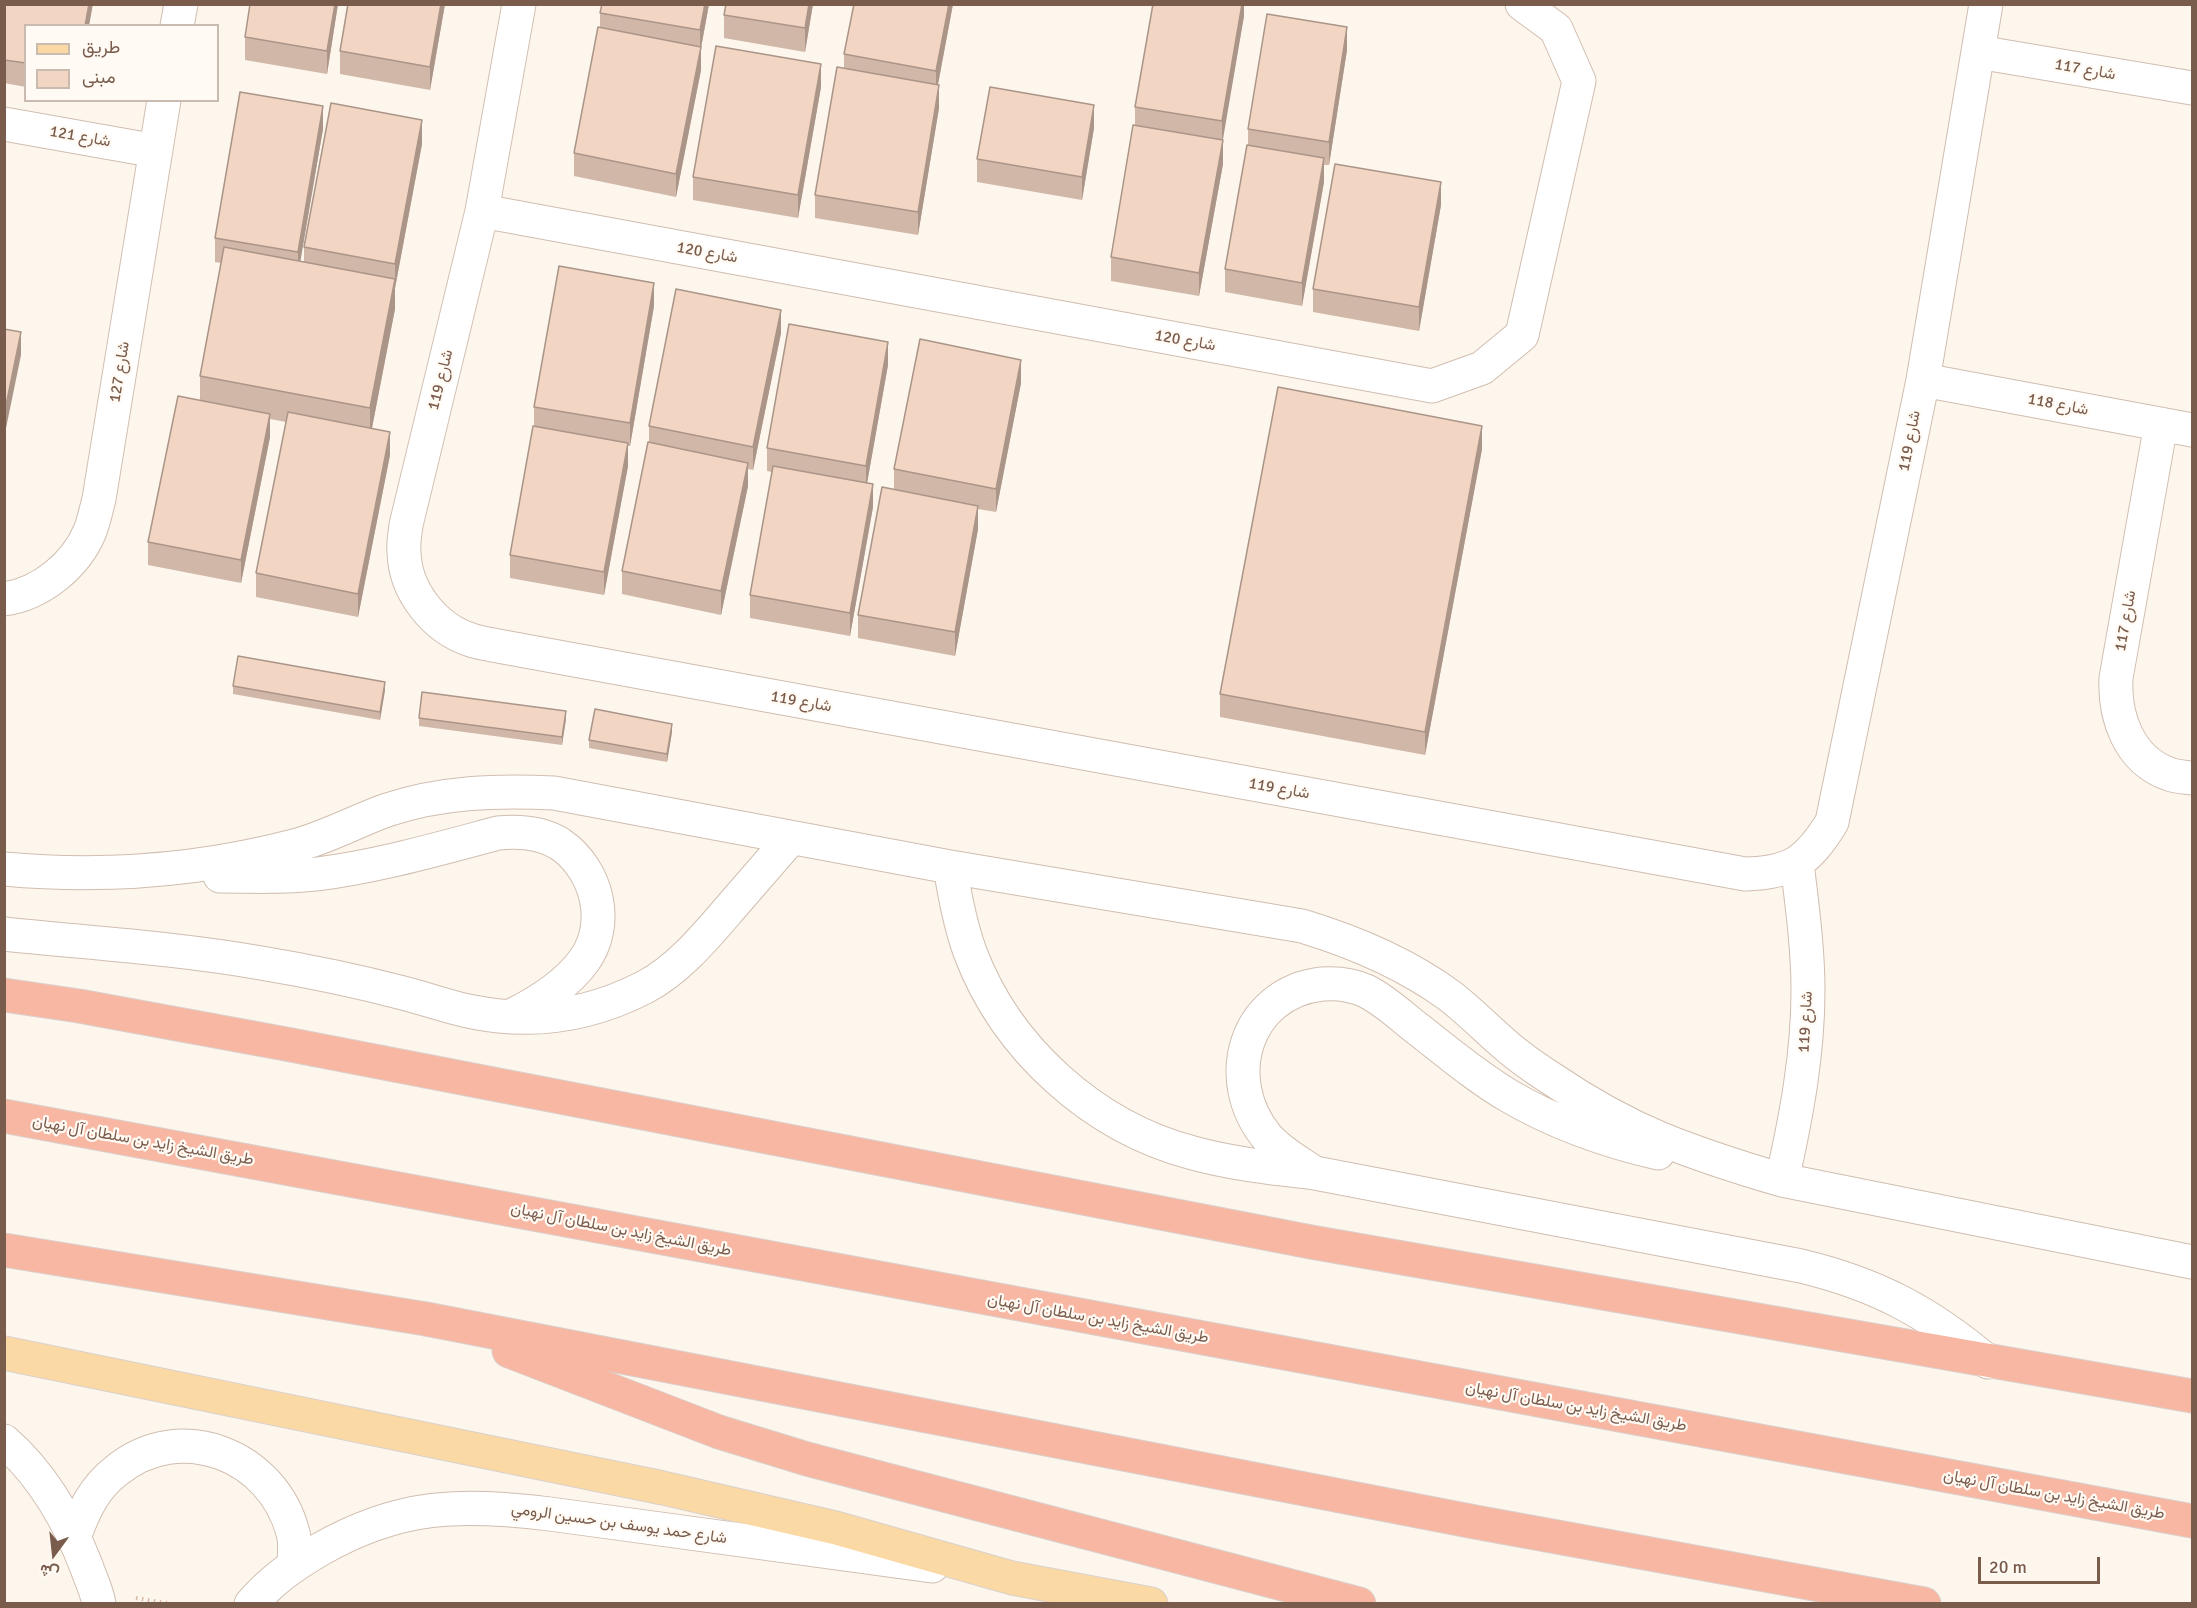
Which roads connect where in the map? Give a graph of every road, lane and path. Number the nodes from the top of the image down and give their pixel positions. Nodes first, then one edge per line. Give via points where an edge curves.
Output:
1 (181, 4) edge
2 (519, 4) edge
3 (1522, 4) edge
4 (1986, 4) edge
5 (177, 24) edge
6 (1978, 52) junction
7 (2193, 88) edge
8 (165, 102) edge
9 (4, 124) edge
10 (156, 151) junction
11 (482, 211) junction
12 (1923, 380) junction
13 (2177, 427) edge
14 (4, 599) edge
15 (2193, 778) edge
16 (790, 839) junction
17 (1797, 863) junction
18 (950, 867) junction
19 (4, 869) edge
20 (170, 870) junction
21 (4, 934) edge
22 (4, 995) edge
23 (508, 1017) junction
24 (4, 1116) edge
25 (1719, 1161) junction
26 (1314, 1173) junction
27 (1782, 1180) junction
28 (4, 1250) edge
29 (2193, 1262) edge
30 (426, 1319) junction
31 (4, 1353) edge
32 (1988, 1362) junction
33 (2192, 1396) edge
34 (4, 1441) edge
35 (2193, 1521) edge
36 (75, 1535) junction
37 (294, 1565) junction
38 (1012, 1578) junction
39 (99, 1604) edge
40 (251, 1604) edge
41 (1151, 1604) edge
42 (1359, 1604) edge
43 (1924, 1604) edge

1 - 5 street
2 - 11 street, شارع 119
3 - 11 street, شارع 120 via 1556,29 1579,81 1522,335 1482,368 1432,386
4 - 6 street, شارع 119
6 - 7 street, شارع 117
6 - 12 street, شارع 119
8 - 10 street, شارع 127
9 - 10 street, شارع 121
10 - 14 street, شارع 127 via 99,500 90,532 72,561 46,583
11 - 17 street, شارع 119 via 406,525 404,553 410,581 424,607 444,627 470,640 1745,874 1772,874
12 - 13 street, شارع 118
12 - 17 street, شارع 119 via 1832,822 1818,845
13 - 15 street, شارع 117 via 2116,678 2115,699 2119,719 2138,752 2169,774
16 - 18 street
16 - 20 street via 554,793 515,791 436,798 389,810 297,846
16 - 23 street via 703,940 647,986 579,1012
17 - 27 street, شارع 119 via 1808,991 1796,1118
18 - 25 street via 1302,926 1343,938 1419,975 1477,1018 1502,1043 1604,1110 1659,1138
18 - 26 street via 957,911 989,993 1041,1063 1074,1093 1149,1138 1191,1153
19 - 20 street via 106,874
20 - 23 street via 218,876 315,874 362,868 498,833 540,835 559,844 588,874 595,891 597,928 592,946 571,975 538,1002
21 - 23 street via 156,948 262,963
22 - 32 highway via 286,1044 1311,1242
24 - 35 highway, طريق الشيخ زايد بن سلطان آل نهيان
25 - 26 street via 1632,1147 1548,1117 1472,1071 1384,1002 1344,984 1322,984 1302,988 1266,1011 1253,1029 1242,1070 1248,1102 1267,1136 1285,1154
25 - 27 street
26 - 32 street via 1836,1274 1901,1301 1961,1339
27 - 29 street
28 - 30 highway
30 - 42 highway via 719,1432 796,1456
30 - 43 highway via 1475,1522
31 - 38 main road via 710,1498 836,1528
32 - 33 highway
34 - 36 street via 33,1471
36 - 37 street via 98,1489 116,1470 137,1457 162,1449 213,1450 257,1472 274,1491 287,1512 294,1536
36 - 39 street
37 - 38 street, شارع حمد يوسف بن حسين الرومي via 349,1533 385,1520 465,1507 549,1514
37 - 40 street, شارع حمد يوسف بن حسين الرومي via 278,1575
38 - 41 main road

